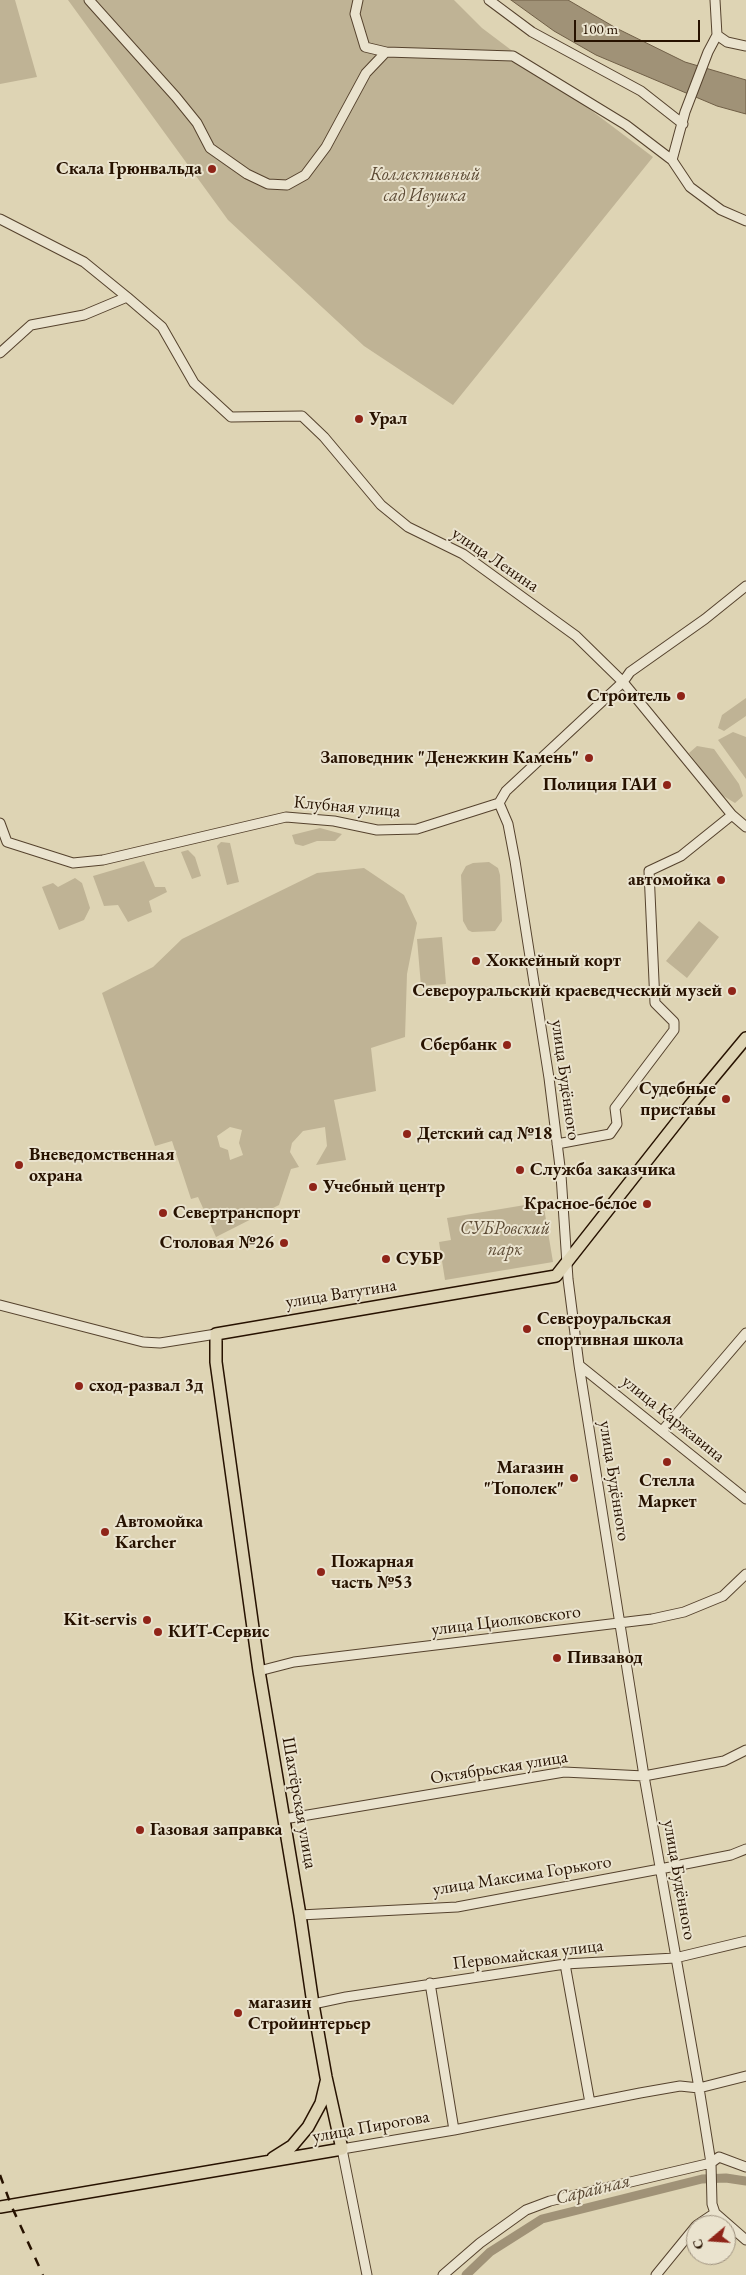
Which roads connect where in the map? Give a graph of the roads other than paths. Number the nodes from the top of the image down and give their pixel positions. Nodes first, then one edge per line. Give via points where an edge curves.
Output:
1 (89, 0) edge
2 (358, 0) edge
3 (489, 0) edge
4 (716, 1) edge
5 (716, 35) junction
6 (746, 46) edge
7 (386, 52) junction
8 (683, 124) junction
9 (672, 160) junction
10 (0, 219) edge
11 (746, 221) edge
12 (127, 297) junction
13 (0, 352) edge
14 (746, 586) edge
15 (623, 682) junction
16 (500, 803) junction
17 (732, 815) junction
18 (0, 823) edge
19 (746, 827) edge
20 (4, 844) edge
21 (746, 1038) edge
22 (557, 1144) junction
23 (568, 1263) junction
24 (0, 1305) edge
25 (746, 1333) edge
26 (216, 1334) junction
27 (579, 1364) junction
28 (662, 1431) junction
29 (746, 1499) edge
30 (746, 1574) edge
31 (621, 1624) junction
32 (259, 1671) junction
33 (746, 1750) edge
34 (644, 1776) junction
35 (284, 1818) junction
36 (746, 1849) edge
37 (660, 1869) junction
38 (300, 1915) junction
39 (746, 1941) edge
40 (675, 1958) junction
41 (565, 1964) junction
42 (430, 1983) junction
43 (313, 2004) junction
44 (746, 2076) edge
45 (326, 2077) junction
46 (699, 2088) junction
47 (590, 2103) junction
48 (454, 2130) junction
49 (342, 2149) junction
50 (265, 2162) junction
51 (711, 2163) junction
52 (746, 2167) edge
53 (0, 2207) edge
54 (715, 2213) junction
55 (712, 2215) edge
56 (686, 2238) edge
57 (746, 2240) edge
58 (367, 2275) edge
59 (443, 2275) edge
60 (656, 2275) edge

1 - 7 street via 176,97 197,123 210,148 247,174 268,184 287,185 305,175 326,147 366,73
2 - 7 street via 356,14 365,46
3 - 8 street via 532,32 641,91
4 - 5 street
5 - 6 street via 727,42
5 - 8 street
7 - 9 street via 513,56 626,125
8 - 9 street
9 - 11 street via 690,187 721,210
10 - 12 street, улица Ленина via 84,262
12 - 13 street via 84,315 31,325
12 - 15 street, улица Ленина via 162,327 194,383 231,417 302,416 324,437 381,505 408,527 463,554 545,613 576,636
14 - 15 street via 630,672
15 - 16 street via 506,791
15 - 17 street, улица Ленина
16 - 20 street, Клубная улица via 417,829 377,830 334,821 286,817 103,860 73,863
16 - 22 street, улица Будённого via 515,861
17 - 19 street, улица Ленина
17 - 22 street via 681,856 649,871 655,1003 674,1022 674,1030 614,1108 617,1124 610,1134
18 - 20 street, Клубная улица
21 - 23 main road, улица Ватутина
22 - 23 street, улица Будённого
23 - 26 main road, улица Ватутина via 556,1276
23 - 27 street, улица Будённого
24 - 26 street via 143,1342 160,1343
25 - 28 street
26 - 32 main road, Шахтёрская улица via 216,1362
27 - 28 street, улица Каржавина
27 - 31 street, улица Будённого
28 - 29 street, улица Каржавина
30 - 31 street, улица Циолковского via 723,1596 684,1612
31 - 32 street, улица Циолковского via 294,1662
31 - 34 street, улица Будённого
32 - 35 main road, Шахтёрская улица
33 - 34 street, Октябрьская улица via 724,1761
34 - 35 street, Октябрьская улица via 564,1772
34 - 37 street, улица Будённого
35 - 38 main road, Шахтёрская улица
36 - 37 street, улица Максима Горького
37 - 38 street, улица Максима Горького via 457,1907
37 - 40 street, улица Будённого
38 - 43 main road, Шахтёрская улица
39 - 40 street, Первомайская улица
40 - 41 street, Первомайская улица
40 - 46 street, улица Будённого
41 - 42 street, Первомайская улица
41 - 47 street
42 - 43 street, Первомайская улица
42 - 48 street
43 - 45 main road, Шахтёрская улица
44 - 46 street, улица Пирогова
45 - 49 main road, Шахтёрская улица
45 - 50 main road via 318,2108 303,2134 285,2151
46 - 47 street, улица Пирогова via 680,2086
46 - 51 street, улица Будённого
47 - 48 street, улица Пирогова
48 - 49 street, улица Пирогова
49 - 50 main road, улица Пирогова
49 - 58 street, Шахтёрская улица
50 - 53 main road, улица Пирогова
51 - 52 street via 719,2157
51 - 54 street, улица Будённого
51 - 59 street via 550,2201 526,2210
54 - 55 street
54 - 57 street
56 - 60 street

